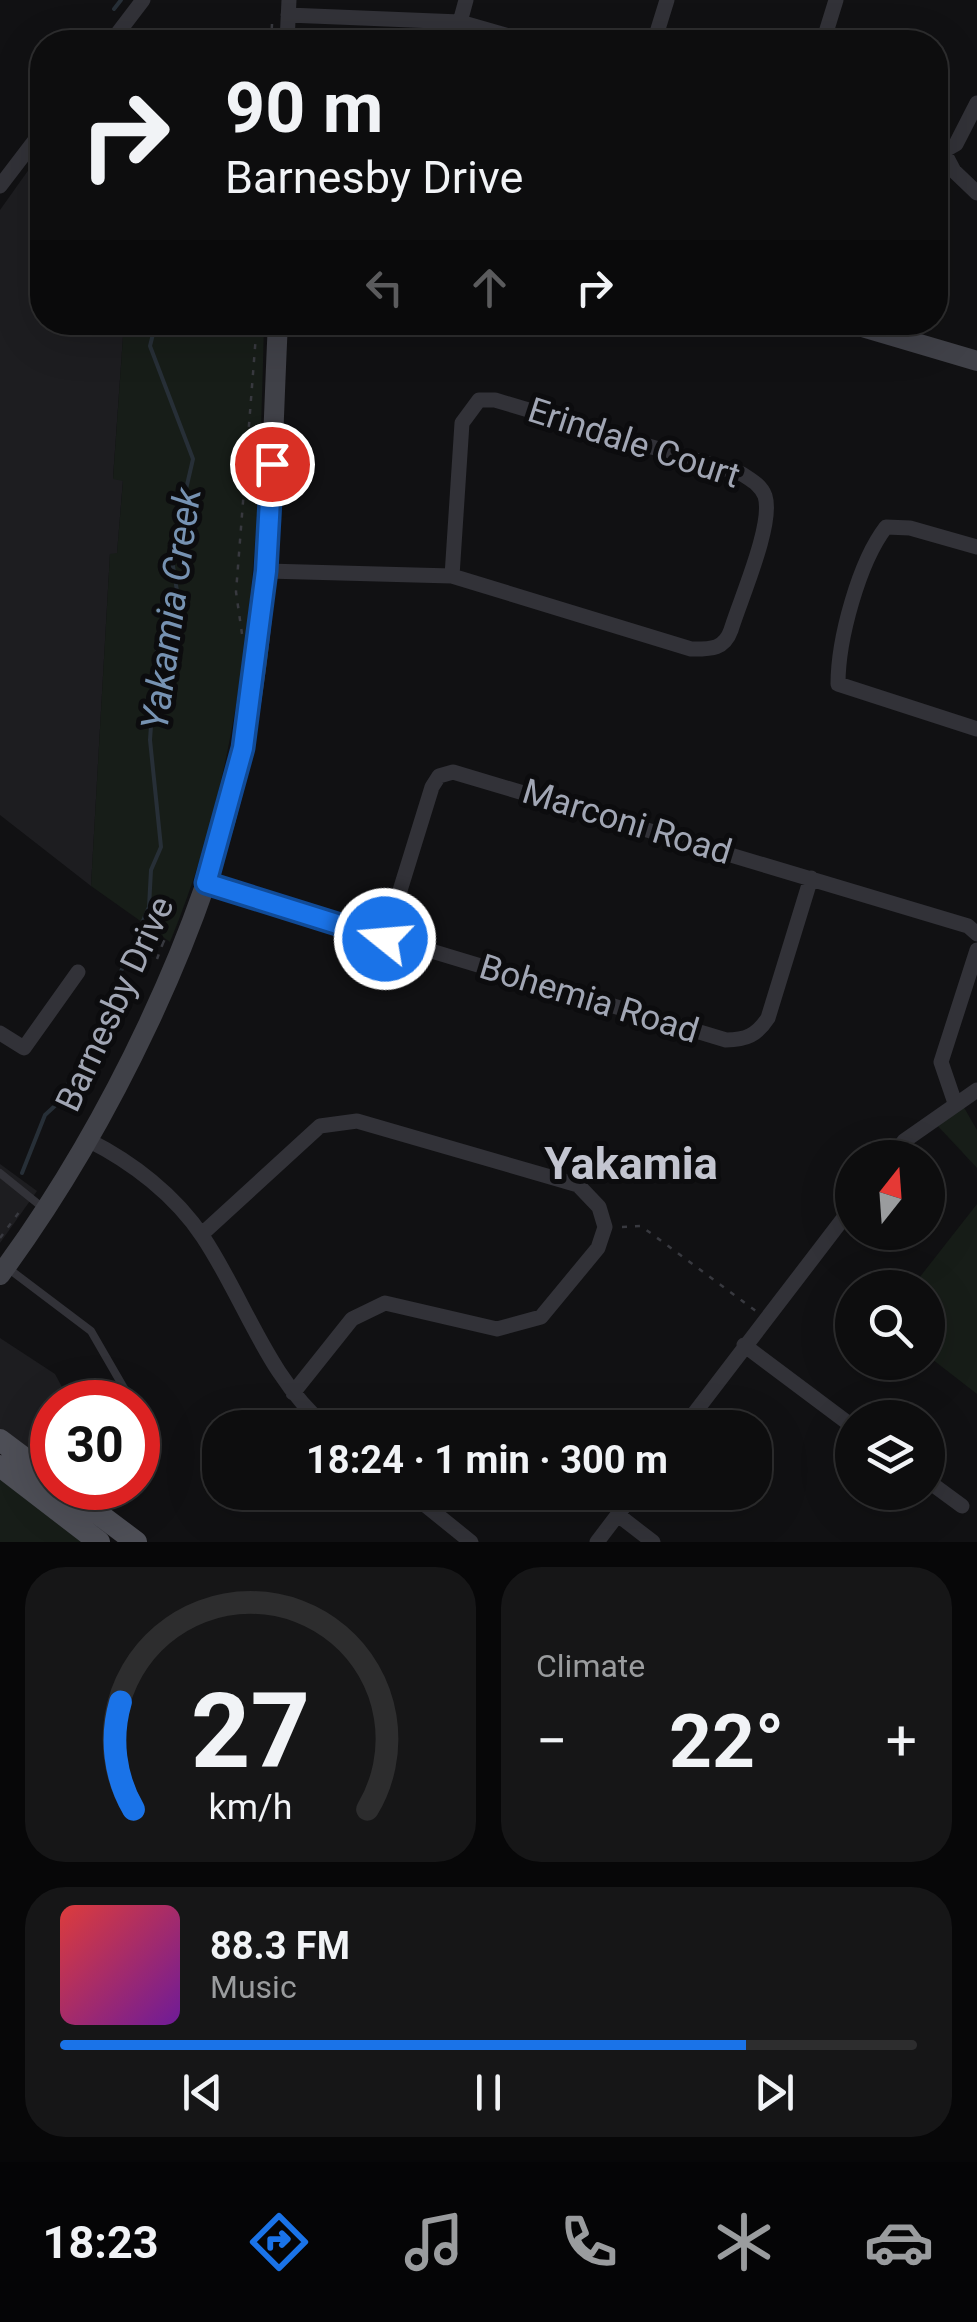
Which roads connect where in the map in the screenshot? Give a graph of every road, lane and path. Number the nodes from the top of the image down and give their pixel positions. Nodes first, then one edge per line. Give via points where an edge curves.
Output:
1 (143, 0) edge
2 (466, 0) edge
3 (667, 0) edge
4 (836, 0) edge
5 (288, 7) edge
6 (460, 22) junction
7 (121, 30) edge
8 (488, 30) edge
9 (658, 30) edge
10 (827, 30) edge
11 (977, 103) edge
12 (30, 147) edge
13 (948, 150) edge
14 (948, 165) edge
15 (0, 186) edge
16 (977, 193) edge
17 (256, 335) edge
18 (277, 335) edge
19 (888, 335) edge
20 (977, 362) edge
21 (977, 547) edge
22 (266, 571) junction
23 (452, 576) junction
24 (243, 642) dead end
25 (977, 729) edge
26 (811, 878) junction
27 (206, 883) junction
28 (171, 926) dead end
29 (152, 933) dead end
30 (977, 934) edge
31 (385, 939) junction
32 (163, 943) junction
33 (977, 950) edge
34 (154, 969) dead end
35 (78, 972) dead end
36 (0, 1033) edge
37 (977, 1090) edge
38 (955, 1103) junction
39 (88, 1140) junction
40 (905, 1140) edge
41 (0, 1173) edge
42 (38, 1204) junction
43 (605, 1227) junction
44 (835, 1229) edge
45 (202, 1234) junction
46 (0, 1238) edge
47 (3, 1271) edge
48 (762, 1316) dead end
49 (744, 1345) junction
50 (119, 1380) edge
51 (293, 1394) junction
52 (309, 1410) edge
53 (696, 1410) edge
54 (835, 1413) edge
55 (0, 1440) edge
56 (30, 1462) edge
57 (0, 1466) edge
58 (945, 1494) edge
59 (962, 1506) dead end
60 (93, 1510) edge
61 (431, 1510) edge
62 (622, 1510) edge
63 (618, 1516) junction
64 (99, 1542) edge
65 (136, 1542) edge
66 (471, 1542) edge
67 (597, 1542) edge
68 (653, 1542) edge

1 - 7 street
2 - 6 street
3 - 9 street
4 - 10 street
5 - 6 street
6 - 8 street
11 - 13 street
12 - 15 street
14 - 16 street
17 - 24 path via 236,592
18 - 22 street, Barnesby Drive
19 - 20 street
21 - 25 street via 886,527 868,550 838,658 838,684
22 - 23 street, Erindale Court
22 - 27 street, Barnesby Drive via 243,748
23 - 23 street, Erindale Court via 690,649 714,649 727,642 766,518 765,497 742,474 479,400 462,423
26 - 30 street, Marconi Road
26 - 31 street, Bohemia Road via 768,1018 759,1032 741,1040
26 - 31 street, Marconi Road via 454,772 432,786
27 - 31 street, Bohemia Road
27 - 39 street, Barnesby Drive
28 - 32 path
29 - 32 path
32 - 34 path
33 - 38 street via 941,1062
35 - 36 street via 24,1048
37 - 38 street
38 - 40 street
39 - 42 street, Barnesby Drive
39 - 45 street via 133,1162
41 - 42 lane
42 - 46 path
42 - 47 street, Barnesby Drive
43 - 45 street via 600,1207 578,1186 357,1121 320,1126
43 - 48 path via 641,1226
43 - 51 street via 598,1248 541,1317 497,1329 385,1303 352,1320
44 - 49 street
45 - 51 street
47 - 50 lane via 91,1331
49 - 53 street
49 - 54 street
51 - 52 street
55 - 56 main road
57 - 64 main road
58 - 59 street
60 - 65 main road
61 - 66 street
62 - 63 street
63 - 67 street
63 - 68 street

